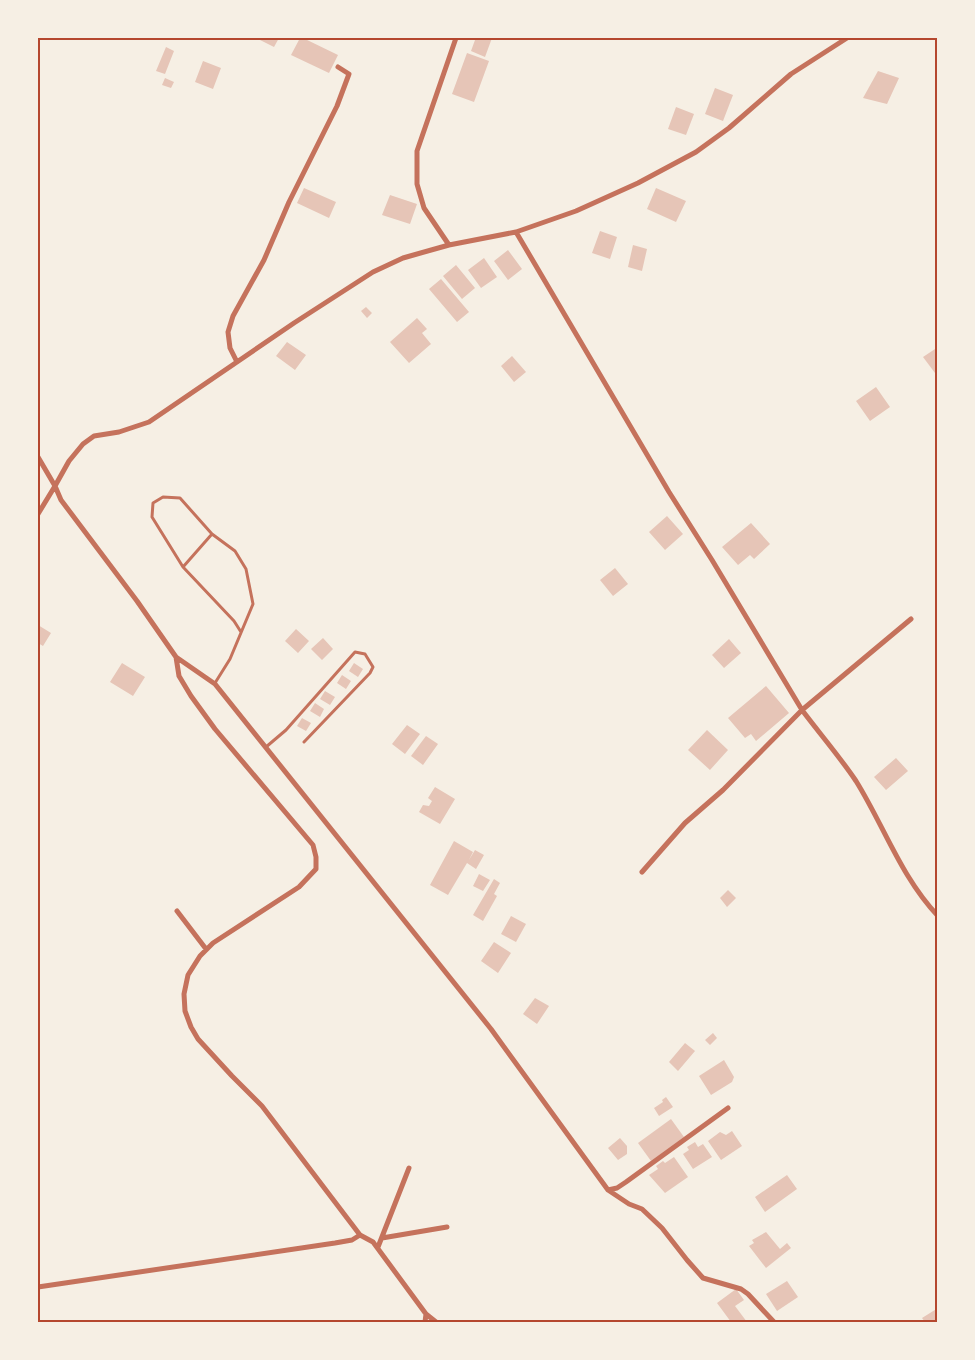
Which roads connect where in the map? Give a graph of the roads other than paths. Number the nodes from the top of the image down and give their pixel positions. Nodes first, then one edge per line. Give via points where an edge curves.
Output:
1 (456, 38) edge
2 (847, 38) edge
3 (338, 67) dead end
4 (516, 232) junction
5 (449, 245) junction
6 (237, 362) junction
7 (38, 457) edge
8 (55, 486) junction
9 (38, 514) edge
10 (212, 534) junction
11 (183, 567) junction
12 (912, 619) dead end
13 (240, 632) junction
14 (176, 657) junction
15 (215, 684) junction
16 (802, 710) junction
17 (304, 742) dead end
18 (266, 748) junction
19 (642, 872) dead end
20 (178, 911) dead end
21 (938, 916) edge
22 (206, 949) junction
23 (728, 1108) dead end
24 (409, 1168) dead end
25 (608, 1190) junction
26 (447, 1227) dead end
27 (360, 1235) junction
28 (382, 1238) junction
29 (378, 1247) junction
30 (38, 1287) edge
31 (426, 1314) junction
32 (425, 1322) edge
33 (436, 1322) edge
34 (774, 1322) edge

1 - 5 street via 417,151 417,184 424,208
2 - 4 street via 791,74 696,152 576,211
3 - 6 street via 349,74 337,106 264,260 233,316 228,332 230,348
4 - 5 street
4 - 16 street
5 - 6 street via 403,258 373,272
6 - 8 street via 149,422 94,436 82,444
7 - 8 street
8 - 9 street
8 - 14 street via 61,500
10 - 11 lane
10 - 11 lane via 180,498 163,497 153,504 152,517
10 - 13 lane via 235,551 246,569 253,604
11 - 13 lane via 234,621
12 - 16 street
13 - 15 lane via 230,659
14 - 15 street
14 - 22 street via 179,676 191,696 308,838 316,856 316,869 299,887
15 - 18 street
16 - 19 street via 730,783 685,822
16 - 21 street via 855,780 902,868
17 - 18 lane via 370,673 373,667 365,654 355,652
18 - 25 street via 491,1029
20 - 22 street
22 - 27 street via 188,976 184,994 185,1011 191,1027 198,1039 262,1106
23 - 25 street via 618,1188
24 - 28 street
25 - 34 street via 642,1209 703,1278 741,1289
26 - 28 street
27 - 29 street
27 - 30 street via 335,1244
28 - 29 street
29 - 31 street
31 - 32 street
31 - 33 street

